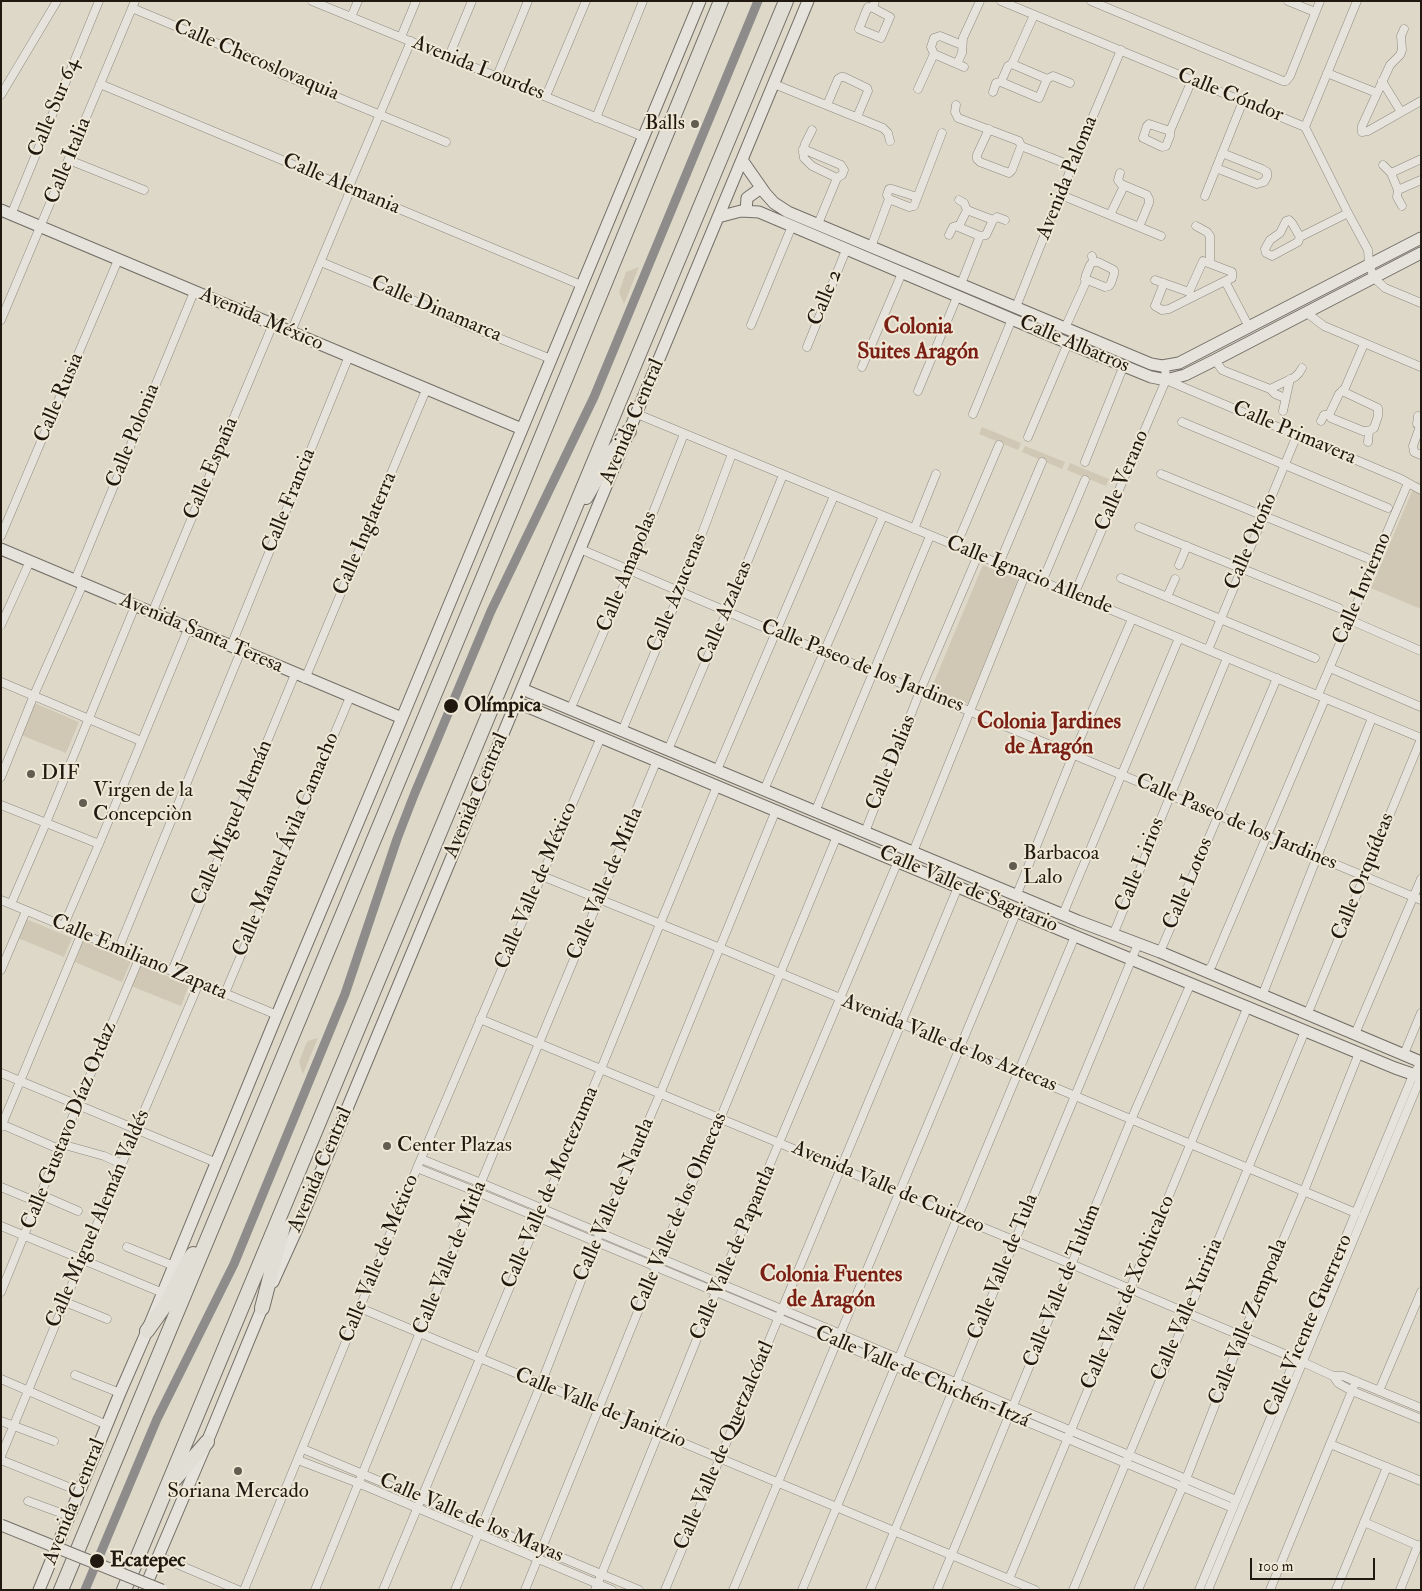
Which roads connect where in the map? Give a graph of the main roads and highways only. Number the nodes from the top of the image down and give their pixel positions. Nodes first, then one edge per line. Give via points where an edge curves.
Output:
1 (721, 1) edge
2 (786, 1) edge
3 (796, 1) edge
4 (766, 50) junction
5 (629, 431) road end
6 (568, 524) junction
7 (297, 1173) junction
8 (210, 1232) junction
9 (262, 1308) road end
10 (147, 1331) road end
11 (207, 1442) road end
12 (166, 1489) junction
13 (61, 1590) edge
14 (124, 1590) edge

1 - 8 highway, Avenida Central
2 - 4 highway, Avenida Central
3 - 4 highway
4 - 6 highway, Avenida Central
5 - 6 highway via 610,455
6 - 7 highway, Avenida Central
7 - 9 highway
7 - 12 highway, Avenida Central
8 - 10 highway via 187,1263
8 - 13 highway, Avenida Central
11 - 12 highway
12 - 14 highway, Avenida Central

